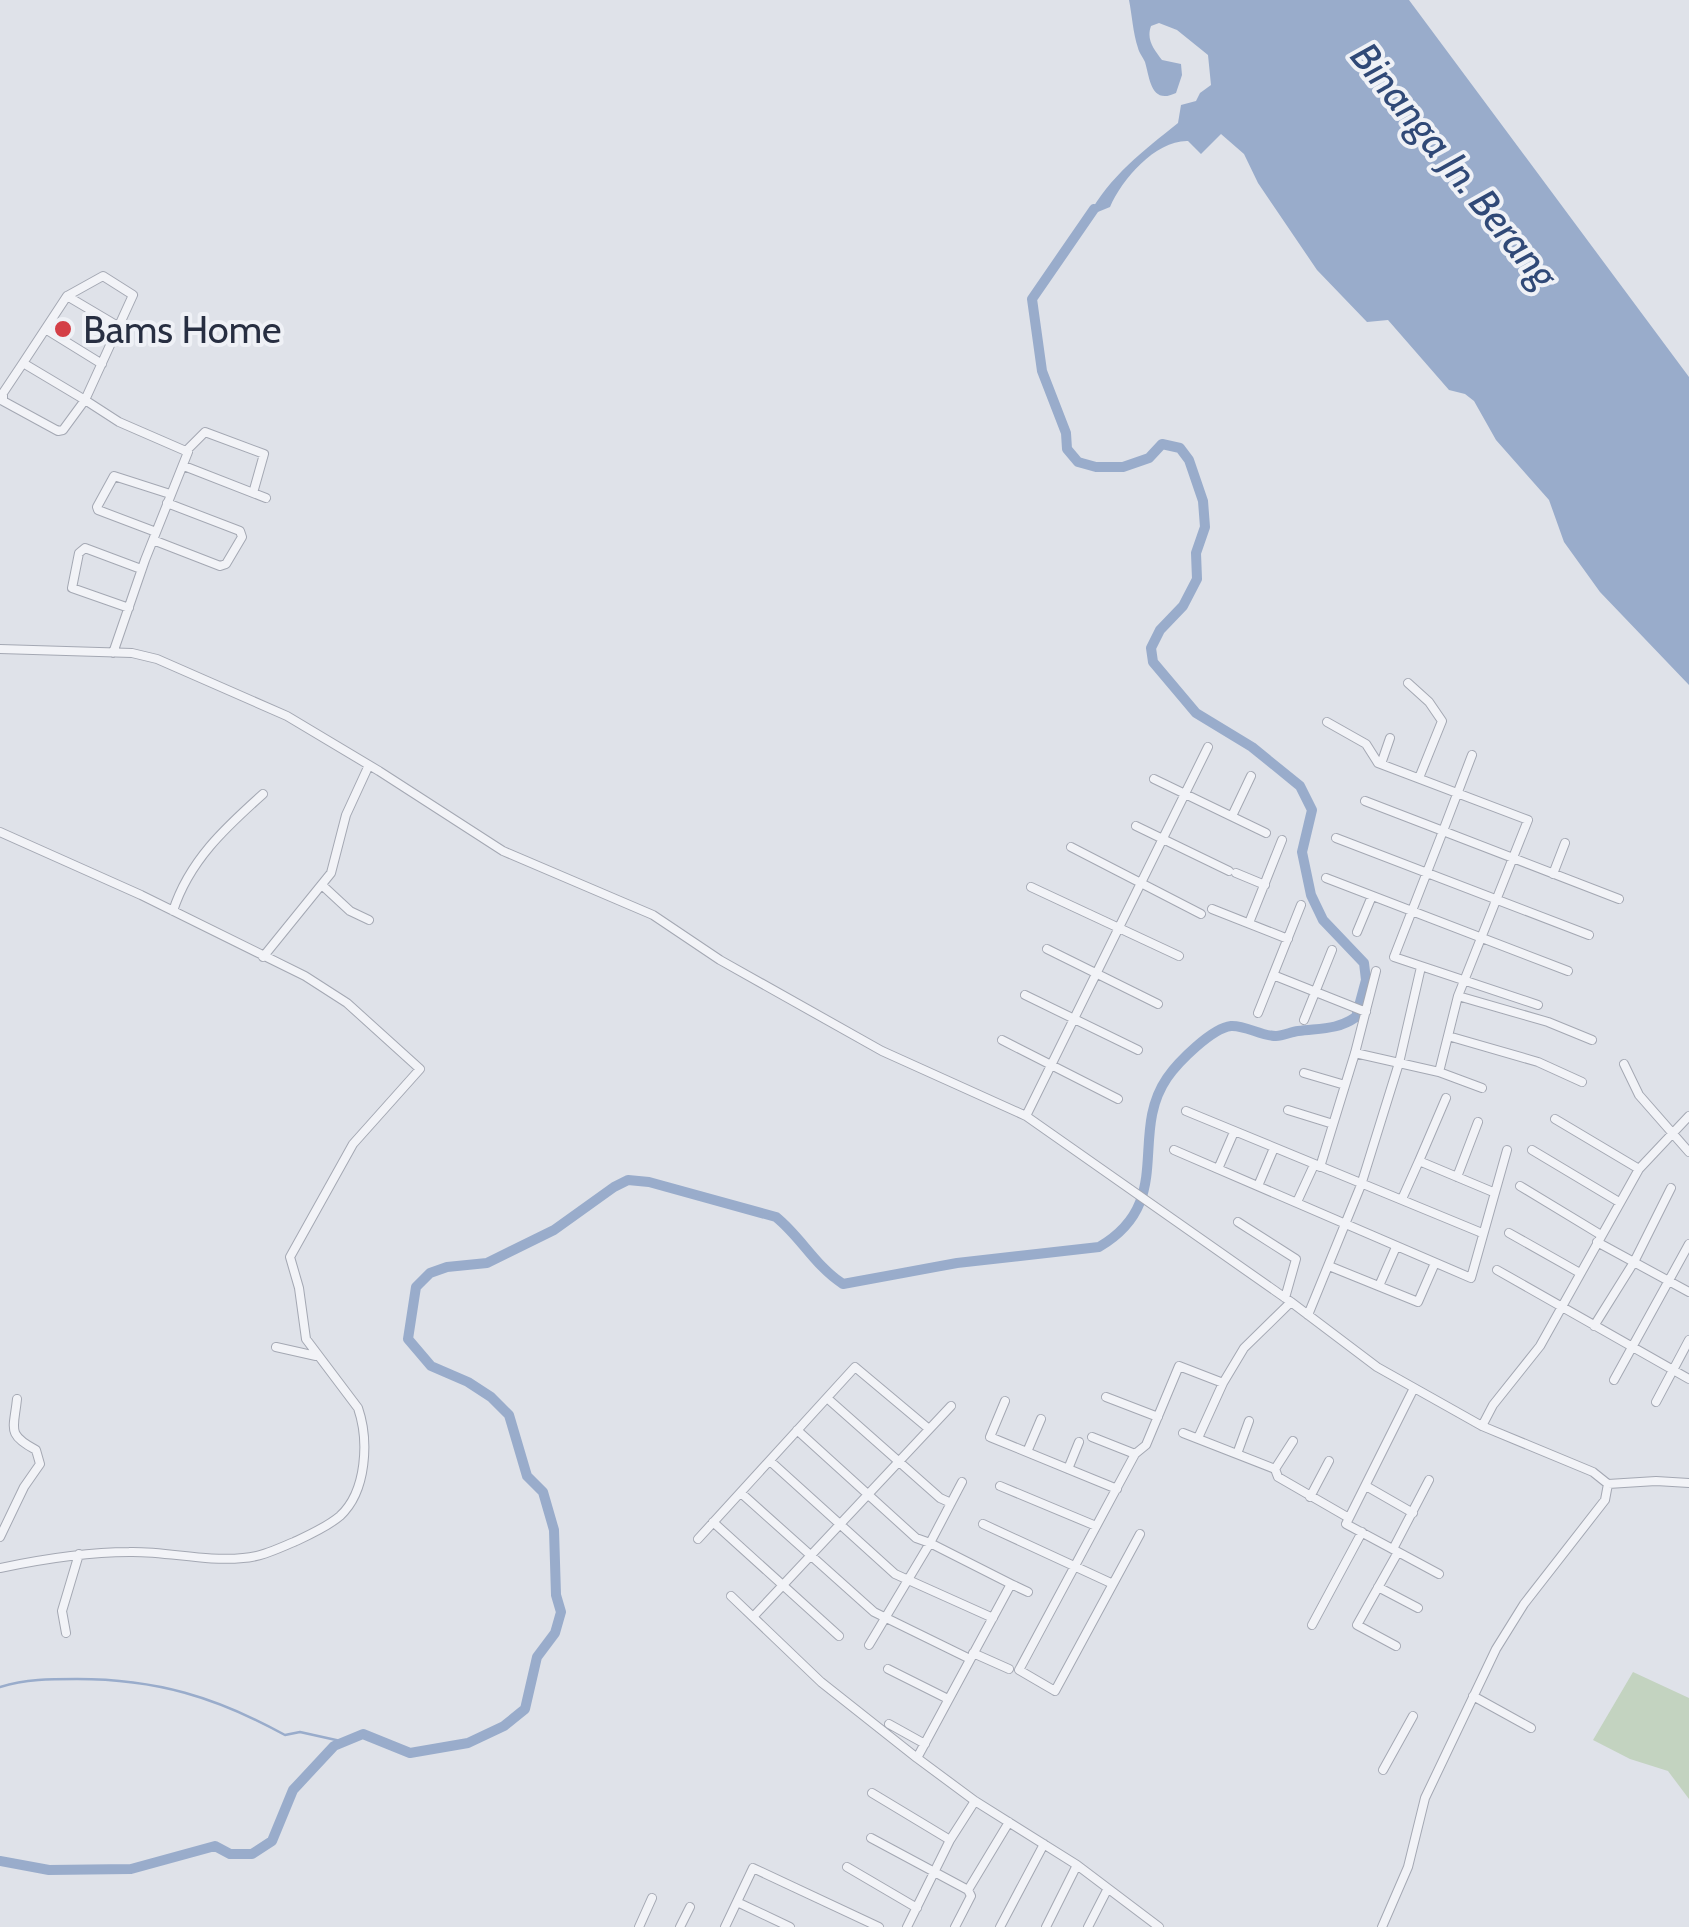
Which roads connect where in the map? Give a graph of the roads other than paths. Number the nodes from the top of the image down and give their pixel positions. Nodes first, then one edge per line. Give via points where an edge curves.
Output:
1 (67, 296) junction
2 (116, 326) junction
3 (47, 330) junction
4 (23, 363) junction
5 (102, 364) junction
6 (85, 400) junction
7 (187, 450) junction
8 (184, 466) junction
9 (253, 493) junction
10 (169, 498) junction
11 (266, 498) dead end
12 (155, 536) junction
13 (141, 569) junction
14 (129, 608) junction
15 (0, 649) edge
16 (113, 653) junction
17 (1408, 684) dead end
18 (1327, 722) dead end
19 (1390, 738) dead end
20 (1208, 746) dead end
21 (1472, 754) dead end
22 (369, 764) junction
23 (1381, 764) junction
24 (1250, 776) dead end
25 (1420, 778) junction
26 (1154, 779) dead end
27 (1457, 793) junction
28 (263, 794) dead end
29 (1184, 794) junction
30 (1364, 801) dead end
31 (1232, 816) junction
32 (1136, 826) dead end
33 (1442, 831) junction
34 (0, 832) edge
35 (1266, 833) dead end
36 (1161, 838) junction
37 (1336, 838) dead end
38 (1282, 840) dead end
39 (1565, 843) dead end
40 (1071, 847) dead end
41 (1513, 858) junction
42 (1426, 872) junction
43 (1553, 874) junction
44 (1326, 878) dead end
45 (1138, 883) junction
46 (1264, 885) junction
47 (323, 886) junction
48 (1031, 888) dead end
49 (1372, 896) junction
50 (1619, 899) dead end
51 (1497, 900) junction
52 (1301, 905) dead end
53 (1212, 909) dead end
54 (173, 910) junction
55 (1412, 911) junction
56 (1200, 914) dead end
57 (369, 920) dead end
58 (1249, 923) junction
59 (1118, 928) junction
60 (1357, 932) dead end
61 (1589, 935) dead end
62 (1482, 938) junction
63 (1288, 939) junction
64 (1047, 950) dead end
65 (1332, 950) dead end
66 (1179, 956) dead end
67 (264, 957) junction
68 (1376, 971) dead end
69 (1568, 972) dead end
70 (1420, 973) junction
71 (1096, 974) junction
72 (1273, 975) junction
73 (1462, 988) junction
74 (1315, 992) junction
75 (1026, 995) dead end
76 (1158, 1004) dead end
77 (1538, 1004) dead end
78 (1360, 1010) junction
79 (1258, 1013) dead end
80 (1073, 1019) junction
81 (1304, 1020) dead end
82 (1448, 1036) junction
83 (1002, 1040) dead end
84 (1592, 1040) dead end
85 (1138, 1050) dead end
86 (1355, 1053) junction
87 (1399, 1063) junction
88 (1052, 1064) junction
89 (1624, 1064) dead end
90 (1439, 1072) junction
91 (1304, 1073) dead end
92 (1582, 1082) dead end
93 (1345, 1085) junction
94 (1482, 1088) dead end
95 (1118, 1098) dead end
96 (1446, 1098) dead end
97 (1288, 1110) dead end
98 (1186, 1111) dead end
99 (1026, 1116) junction
100 (1689, 1116) edge
101 (1554, 1119) dead end
102 (1478, 1122) dead end
103 (1333, 1124) junction
104 (1234, 1132) junction
105 (1671, 1134) junction
106 (1274, 1148) junction
107 (1174, 1150) dead end
108 (1507, 1150) dead end
109 (1532, 1150) dead end
110 (1689, 1152) edge
111 (1419, 1161) junction
112 (1317, 1166) junction
113 (1218, 1168) junction
114 (1639, 1169) junction
115 (1457, 1177) junction
116 (1361, 1185) junction
117 (1258, 1186) junction
118 (1520, 1186) dead end
119 (1672, 1188) dead end
120 (1493, 1192) junction
121 (1402, 1199) junction
122 (1296, 1202) junction
123 (1619, 1202) junction
124 (1238, 1222) dead end
125 (1345, 1226) junction
126 (1482, 1233) junction
127 (1509, 1233) dead end
128 (1599, 1239) junction
129 (1689, 1244) edge
130 (1396, 1247) junction
131 (1634, 1262) junction
132 (1434, 1263) junction
133 (1329, 1266) junction
134 (1497, 1270) dead end
135 (1580, 1273) junction
136 (1670, 1282) junction
137 (1379, 1286) junction
138 (1689, 1292) edge
139 (1288, 1300) junction
140 (1562, 1308) junction
141 (1308, 1315) junction
142 (1594, 1326) junction
143 (1689, 1340) edge
144 (276, 1347) dead end
145 (1633, 1348) junction
146 (316, 1356) junction
147 (1672, 1370) junction
148 (1689, 1379) edge
149 (1614, 1380) dead end
150 (1222, 1383) junction
151 (1414, 1388) junction
152 (1106, 1396) dead end
153 (827, 1398) junction
154 (17, 1399) dead end
155 (1005, 1402) dead end
156 (1656, 1402) dead end
157 (951, 1406) dead end
158 (1158, 1417) junction
159 (1041, 1419) dead end
160 (1249, 1422) dead end
161 (1482, 1426) junction
162 (930, 1429) junction
163 (797, 1430) junction
164 (1183, 1433) dead end
165 (1092, 1437) dead end
166 (1198, 1438) junction
167 (1293, 1441) dead end
168 (1079, 1442) dead end
169 (1027, 1452) junction
170 (1135, 1454) junction
171 (1237, 1454) junction
172 (770, 1461) junction
173 (898, 1462) junction
174 (1329, 1462) dead end
175 (1068, 1469) junction
176 (1275, 1470) junction
177 (1429, 1480) dead end
178 (962, 1482) dead end
179 (1608, 1484) junction
180 (1689, 1484) edge
181 (1000, 1486) dead end
182 (1366, 1486) junction
183 (1117, 1489) junction
184 (741, 1493) junction
185 (868, 1495) junction
186 (1310, 1497) junction
187 (951, 1503) junction
188 (1413, 1513) junction
189 (1349, 1518) junction
190 (713, 1522) junction
191 (840, 1524) junction
192 (983, 1524) dead end
193 (1096, 1526) junction
194 (1362, 1532) junction
195 (1140, 1534) dead end
196 (0, 1538) edge
197 (698, 1539) dead end
198 (930, 1542) junction
199 (1396, 1550) junction
200 (79, 1554) junction
201 (810, 1556) junction
202 (1074, 1564) junction
203 (0, 1568) edge
204 (1439, 1574) dead end
205 (909, 1579) junction
206 (1010, 1584) junction
207 (1113, 1584) junction
208 (783, 1585) junction
209 (1378, 1586) junction
210 (1028, 1592) dead end
211 (731, 1596) dead end
212 (1418, 1608) dead end
213 (884, 1616) junction
214 (753, 1617) junction
215 (993, 1618) junction
216 (1312, 1625) dead end
217 (66, 1632) dead end
218 (839, 1636) dead end
219 (869, 1645) dead end
220 (1396, 1646) dead end
221 (971, 1656) junction
222 (888, 1669) dead end
223 (1010, 1669) dead end
224 (1473, 1696) junction
225 (948, 1699) junction
226 (1414, 1716) dead end
227 (889, 1724) dead end
228 (1530, 1728) dead end
229 (925, 1744) junction
230 (918, 1758) junction
231 (1383, 1770) dead end
232 (872, 1794) dead end
233 (975, 1800) junction
234 (1009, 1822) junction
235 (871, 1838) dead end
236 (950, 1840) junction
237 (1044, 1844) junction
238 (1077, 1866) junction
239 (846, 1867) dead end
240 (934, 1873) junction
241 (968, 1890) junction
242 (1107, 1890) junction
243 (652, 1898) dead end
244 (737, 1902) junction
245 (690, 1907) dead end
246 (917, 1908) junction
247 (1144, 1916) junction
248 (863, 1924) edge
249 (1002, 1926) edge
250 (638, 1927) edge
251 (680, 1927) edge
252 (726, 1927) edge
253 (790, 1927) edge
254 (880, 1927) edge
255 (907, 1927) edge
256 (955, 1927) edge
257 (1046, 1927) edge
258 (1088, 1927) edge
259 (1138, 1927) edge
260 (1159, 1927) edge
261 (1382, 1927) edge

1 - 2 street
1 - 2 street via 109,278 133,295
1 - 3 street
2 - 5 street
3 - 4 street
3 - 5 street
4 - 6 street
4 - 6 street via 4,402 60,431
5 - 6 street
6 - 7 street
7 - 8 street
7 - 9 street via 205,432 264,454
8 - 9 street
8 - 10 street
9 - 11 street
10 - 12 street
10 - 12 street via 114,476 97,507
10 - 12 street via 242,537 220,566
12 - 13 street
13 - 14 street
13 - 14 street via 85,548 79,553 72,588
14 - 16 street
15 - 16 street
16 - 22 street via 157,659 222,686
17 - 25 street via 1442,721
18 - 23 street via 1366,744
19 - 23 street
20 - 29 street
21 - 27 street
22 - 47 street
22 - 99 street via 503,851 652,915 897,1060
23 - 25 street
24 - 31 street
25 - 27 street
26 - 29 street
27 - 33 street
27 - 41 street via 1528,820
28 - 54 street via 203,854
29 - 31 street
29 - 36 street
30 - 33 street
31 - 35 street
32 - 36 street
33 - 41 street
33 - 42 street
34 - 54 street
36 - 45 street
36 - 46 street
37 - 42 street
38 - 46 street
39 - 43 street
40 - 45 street
41 - 43 street
41 - 51 street
42 - 51 street
42 - 55 street
43 - 50 street
44 - 49 street
45 - 56 street
45 - 59 street
46 - 58 street
47 - 57 street
47 - 67 street
48 - 59 street
49 - 55 street
49 - 60 street
51 - 61 street
51 - 62 street
52 - 63 street
53 - 58 street
54 - 67 street
55 - 62 street
55 - 70 street via 1394,957
58 - 63 street
59 - 66 street
59 - 71 street
62 - 69 street
62 - 73 street
63 - 72 street
64 - 71 street
65 - 74 street
67 - 146 street via 363,1016 419,1068 346,1156 290,1257 306,1338
68 - 78 street
70 - 73 street
70 - 87 street
71 - 76 street
71 - 80 street
72 - 74 street
72 - 79 street
73 - 77 street
73 - 82 street
73 - 84 street
74 - 78 street
74 - 81 street
75 - 80 street
78 - 86 street
80 - 85 street
80 - 88 street
82 - 90 street
82 - 92 street
83 - 88 street
86 - 87 street
86 - 93 street
87 - 90 street
87 - 116 street
88 - 95 street
88 - 99 street
89 - 105 street
90 - 94 street
91 - 93 street
93 - 103 street
96 - 111 street
97 - 103 street
98 - 104 street
99 - 139 street
100 - 105 street
101 - 114 street
102 - 115 street
103 - 112 street
104 - 106 street
104 - 113 street
105 - 110 street
105 - 114 street
106 - 112 street
106 - 117 street
107 - 113 street
108 - 120 street
109 - 123 street
111 - 115 street
111 - 121 street
112 - 116 street
112 - 122 street
113 - 117 street
114 - 123 street
115 - 120 street
116 - 121 street
116 - 125 street
117 - 122 street
118 - 128 street
119 - 131 street
120 - 126 street
121 - 126 street
122 - 125 street
123 - 128 street
124 - 139 street via 1296,1259
125 - 130 street
125 - 133 street
126 - 132 street via 1471,1278
127 - 135 street
128 - 131 street
128 - 135 street
129 - 136 street
130 - 132 street
130 - 137 street
131 - 136 street
131 - 142 street
132 - 137 street via 1418,1302
133 - 137 street
133 - 141 street
134 - 140 street
135 - 140 street
136 - 138 street
136 - 145 street
139 - 141 street
139 - 150 street
140 - 142 street
140 - 161 street
141 - 151 street
142 - 145 street
143 - 147 street
144 - 146 street
145 - 147 street
145 - 149 street
146 - 200 street via 362,1419 361,1480 340,1517 271,1552 240,1559
147 - 148 street
147 - 156 street
150 - 158 street via 1179,1366
150 - 166 street
151 - 161 street
151 - 182 street
152 - 158 street
153 - 162 street via 855,1367
153 - 163 street
153 - 173 street
154 - 196 street via 15,1438 36,1450 40,1464
155 - 169 street via 990,1437
157 - 162 street
158 - 170 street
159 - 169 street
160 - 171 street
161 - 179 street
162 - 173 street
163 - 172 street
163 - 185 street
164 - 166 street
165 - 170 street
166 - 171 street
167 - 176 street
168 - 175 street
169 - 175 street
170 - 183 street
171 - 176 street
172 - 184 street
172 - 191 street
173 - 185 street
173 - 187 street
174 - 186 street
175 - 183 street
176 - 186 street
177 - 188 street
178 - 187 street
179 - 180 street
179 - 224 street via 1605,1500 1502,1637
181 - 193 street
182 - 188 street
182 - 189 street
183 - 193 street
184 - 190 street
184 - 201 street
185 - 191 street
185 - 198 street via 916,1538
186 - 189 street
187 - 198 street
188 - 199 street
189 - 194 street via 1346,1524
190 - 197 street
190 - 208 street
191 - 201 street
191 - 205 street
192 - 202 street
193 - 202 street
194 - 199 street
194 - 216 street
195 - 207 street
198 - 205 street
198 - 206 street
199 - 204 street
199 - 209 street
200 - 203 street
200 - 217 street via 62,1611
201 - 208 street
201 - 213 street
202 - 207 street
202 - 207 street via 1019,1670 1055,1692
205 - 213 street
205 - 215 street
206 - 210 street
206 - 215 street
208 - 214 street
208 - 218 street
209 - 212 street
209 - 220 street via 1357,1625
211 - 214 street
213 - 219 street
213 - 221 street
214 - 230 street via 821,1682
215 - 221 street
221 - 223 street
221 - 225 street
222 - 225 street
224 - 228 street
224 - 261 street via 1426,1798 1408,1867
225 - 229 street
226 - 231 street
227 - 229 street
229 - 230 street
230 - 233 street
232 - 236 street
233 - 234 street
233 - 236 street
234 - 237 street
234 - 241 street
235 - 240 street
236 - 240 street
237 - 238 street
237 - 249 street
238 - 242 street
238 - 257 street
239 - 246 street
240 - 241 street
240 - 246 street
241 - 256 street
242 - 247 street
242 - 258 street
243 - 250 street
244 - 248 street via 753,1868
244 - 252 street
244 - 253 street
245 - 251 street
246 - 255 street
247 - 259 street
247 - 260 street
248 - 254 street

